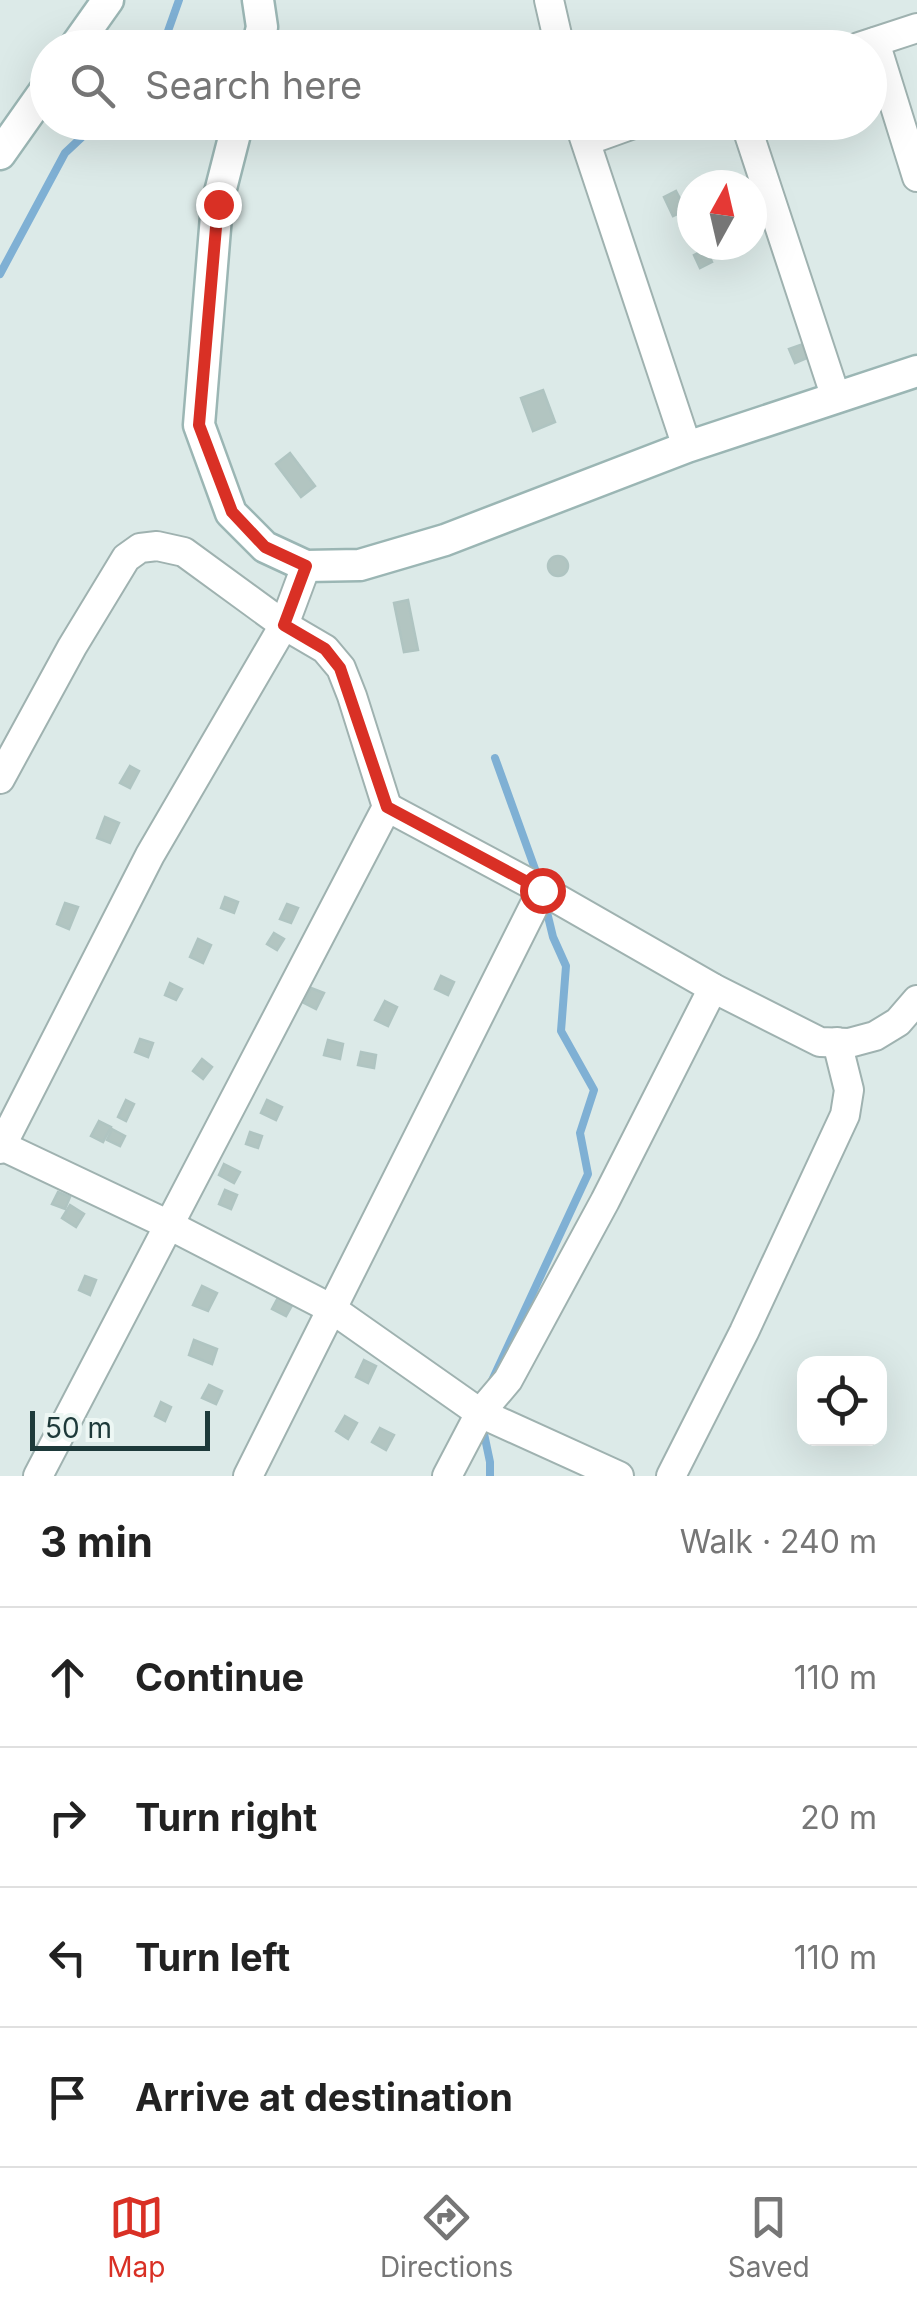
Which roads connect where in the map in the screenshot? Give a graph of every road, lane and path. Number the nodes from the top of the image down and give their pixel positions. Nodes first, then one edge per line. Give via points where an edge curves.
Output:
1 (108, 0) edge
2 (258, 0) edge
3 (552, 1) edge
4 (917, 28) edge
5 (87, 30) edge
6 (261, 30) edge
7 (557, 30) edge
8 (887, 38) edge
9 (887, 99) edge
10 (30, 112) edge
11 (234, 140) edge
12 (585, 140) edge
13 (751, 140) edge
14 (0, 154) edge
15 (917, 177) edge
16 (917, 371) edge
17 (836, 398) junction
18 (687, 447) junction
19 (306, 566) junction
20 (284, 625) junction
21 (0, 779) edge
22 (387, 807) junction
23 (542, 890) junction
24 (714, 988) junction
25 (917, 1000) edge
26 (837, 1042) junction
27 (0, 1147) edge
28 (169, 1225) junction
29 (332, 1309) junction
30 (480, 1413) junction
31 (38, 1476) edge
32 (248, 1476) edge
33 (447, 1476) edge
34 (619, 1476) edge
35 (671, 1476) edge

1 - 5 main road
2 - 6 main road
3 - 7 street
4 - 8 street
9 - 15 street
10 - 14 main road
11 - 19 main road via 218,204 199,425 232,512 265,547
12 - 18 street
13 - 17 street
16 - 17 main road
17 - 18 main road
18 - 19 main road via 446,540 360,565
19 - 20 street
20 - 21 street via 184,552 140,548 126,558 72,647
20 - 22 street via 325,649 340,668
20 - 27 street via 150,856
22 - 23 street
22 - 28 street
23 - 24 street
23 - 29 street
24 - 26 street via 820,1042
24 - 30 street via 508,1380
25 - 26 street via 875,1036
26 - 35 street via 849,1090 845,1115
27 - 28 street
28 - 29 street
28 - 31 street
29 - 30 street
29 - 32 street
30 - 33 street
30 - 34 street

